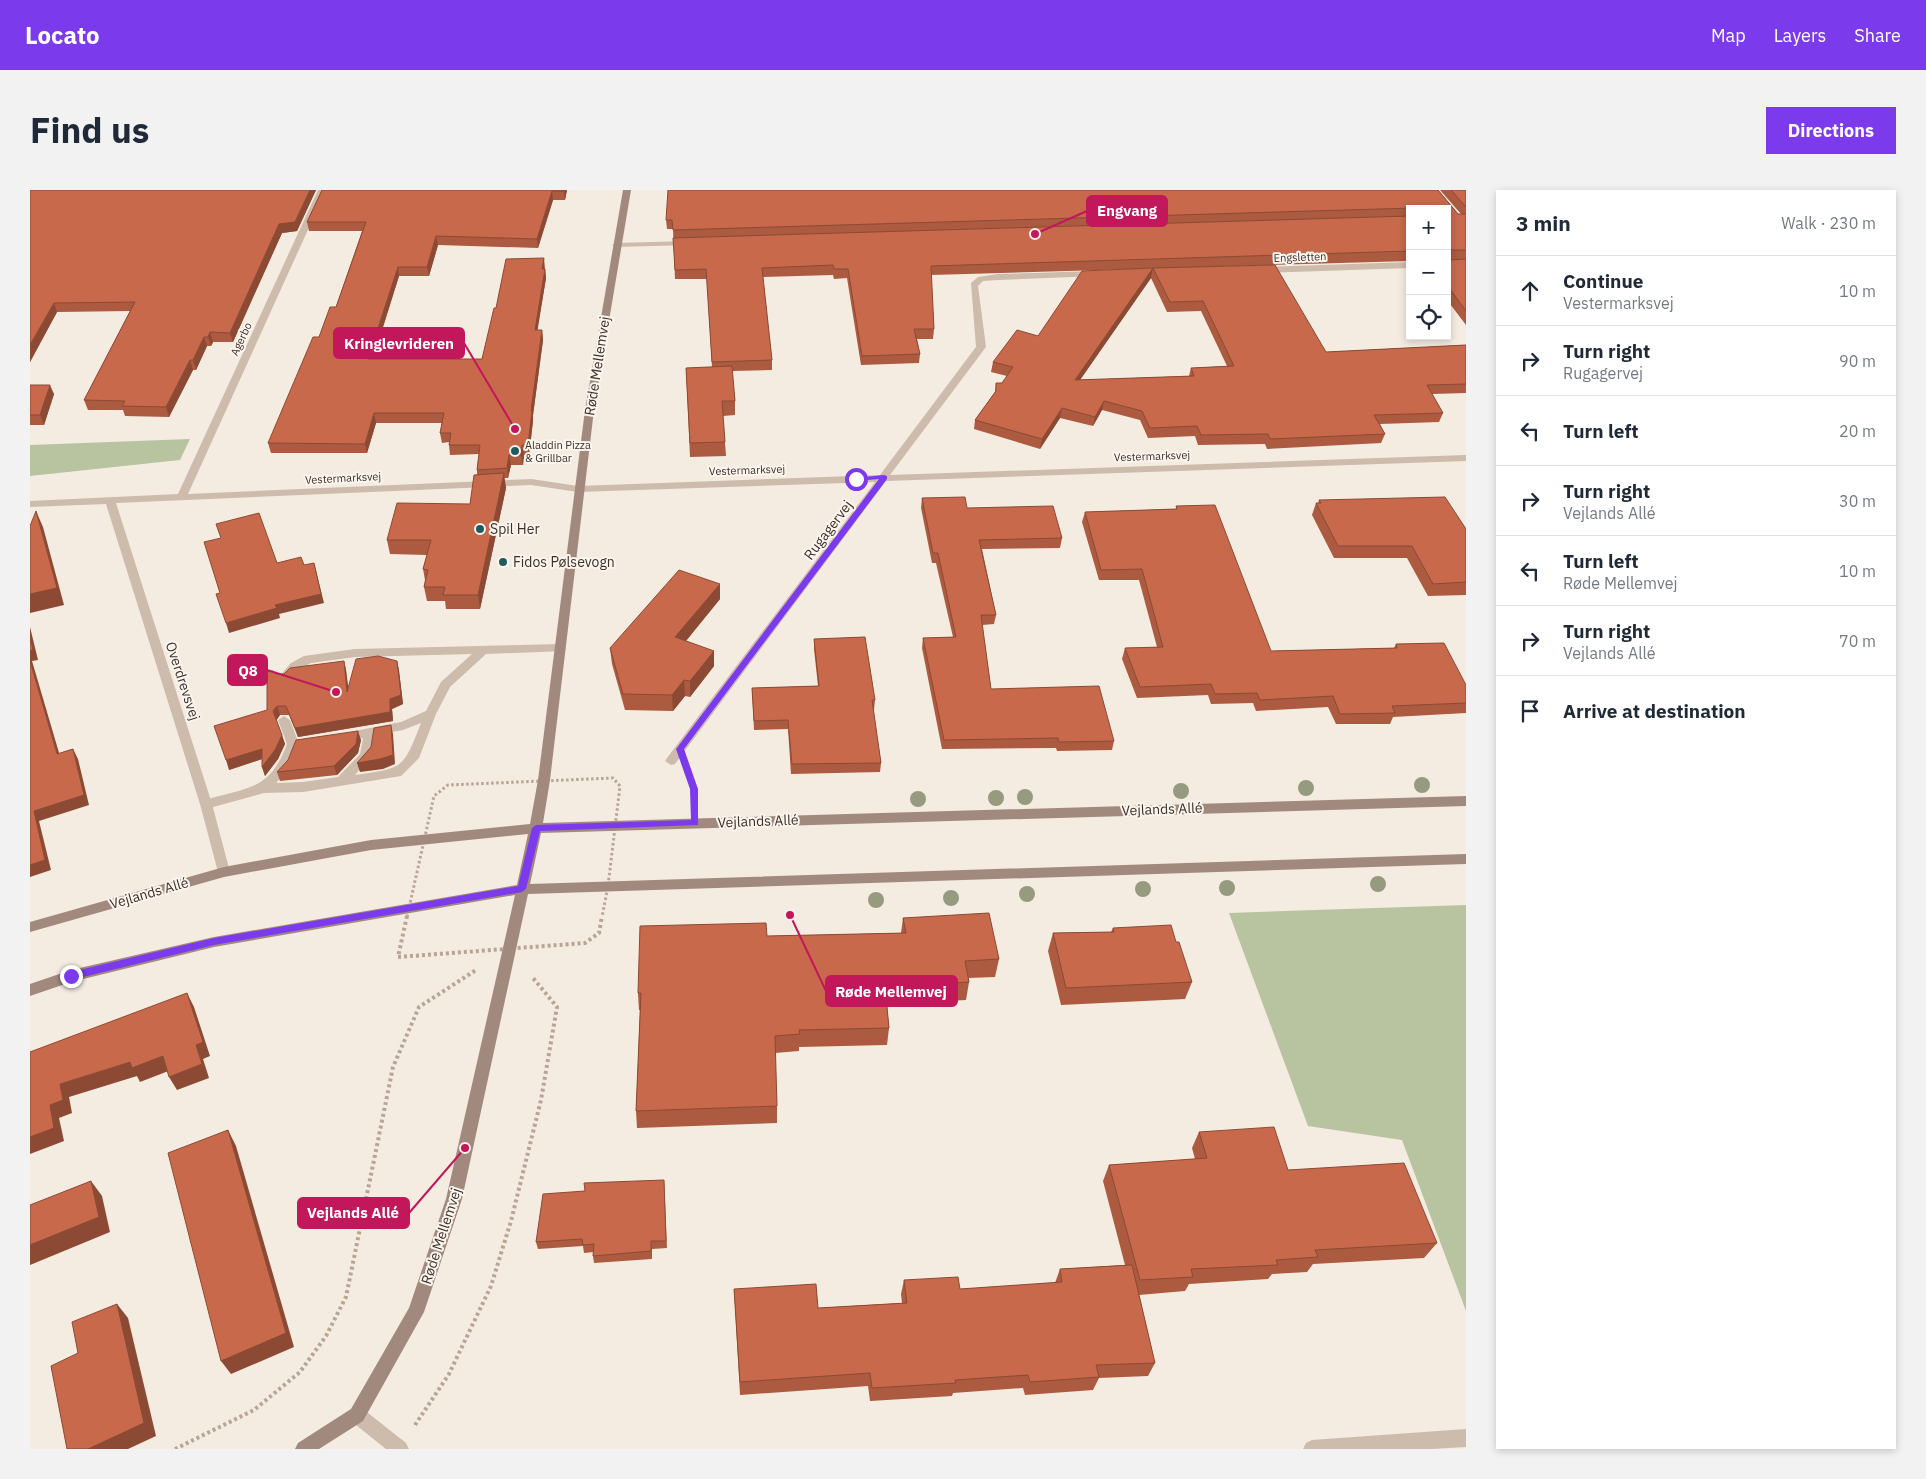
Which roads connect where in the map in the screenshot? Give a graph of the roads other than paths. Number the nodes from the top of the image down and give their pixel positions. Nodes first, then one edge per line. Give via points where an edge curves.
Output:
1 (322, 190) edge
2 (627, 190) edge
3 (695, 242) edge
4 (616, 245) junction
5 (1406, 265) edge
6 (1253, 270) edge
7 (1106, 274) edge
8 (1466, 458) edge
9 (884, 477) junction
10 (578, 489) junction
11 (182, 497) junction
12 (110, 500) junction
13 (30, 504) edge
14 (560, 648) junction
15 (482, 651) junction
16 (283, 679) edge
17 (430, 714) junction
18 (284, 720) dead end
19 (370, 733) junction
20 (332, 739) edge
21 (670, 761) dead end
22 (342, 781) junction
23 (264, 788) junction
24 (1466, 801) edge
25 (206, 804) junction
26 (536, 828) junction
27 (1466, 859) edge
28 (224, 872) junction
29 (522, 889) junction
30 (30, 927) edge
31 (30, 990) edge
32 (357, 1414) junction
33 (1466, 1438) edge
34 (304, 1449) edge
35 (400, 1449) edge
36 (1312, 1449) edge

1 - 11 street, Agerbo
2 - 4 street, Røde Mellemvej
3 - 4 street
4 - 10 street, Røde Mellemvej
5 - 6 street, Engsletten
7 - 9 street, Rugagervej via 981,279 974,285 981,346
8 - 9 street, Vestermarksvej
9 - 10 street, Vestermarksvej
9 - 21 street, Rugagervej
10 - 11 street, Vestermarksvej via 531,482
10 - 14 street, Røde Mellemvej
11 - 12 street, Vestermarksvej
12 - 13 street, Vestermarksvej
12 - 25 street, Overdrevsvej
14 - 15 street
14 - 26 street, Røde Mellemvej
15 - 16 street via 356,652 308,658
15 - 17 street via 445,685
17 - 19 street via 403,726
17 - 22 street via 413,758 397,773
18 - 23 street via 298,744 286,766
19 - 20 street
19 - 22 street via 366,754
22 - 23 street
23 - 25 street
24 - 26 street, Vejlands Allé
25 - 28 street, Overdrevsvej
26 - 28 street, Vejlands Allé via 372,845
26 - 29 street, Røde Mellemvej
27 - 29 street
28 - 30 street, Vejlands Allé
29 - 31 street via 214,942 71,976
29 - 32 street, Røde Mellemvej via 454,1199 416,1312
32 - 34 street
32 - 35 street
33 - 36 street

